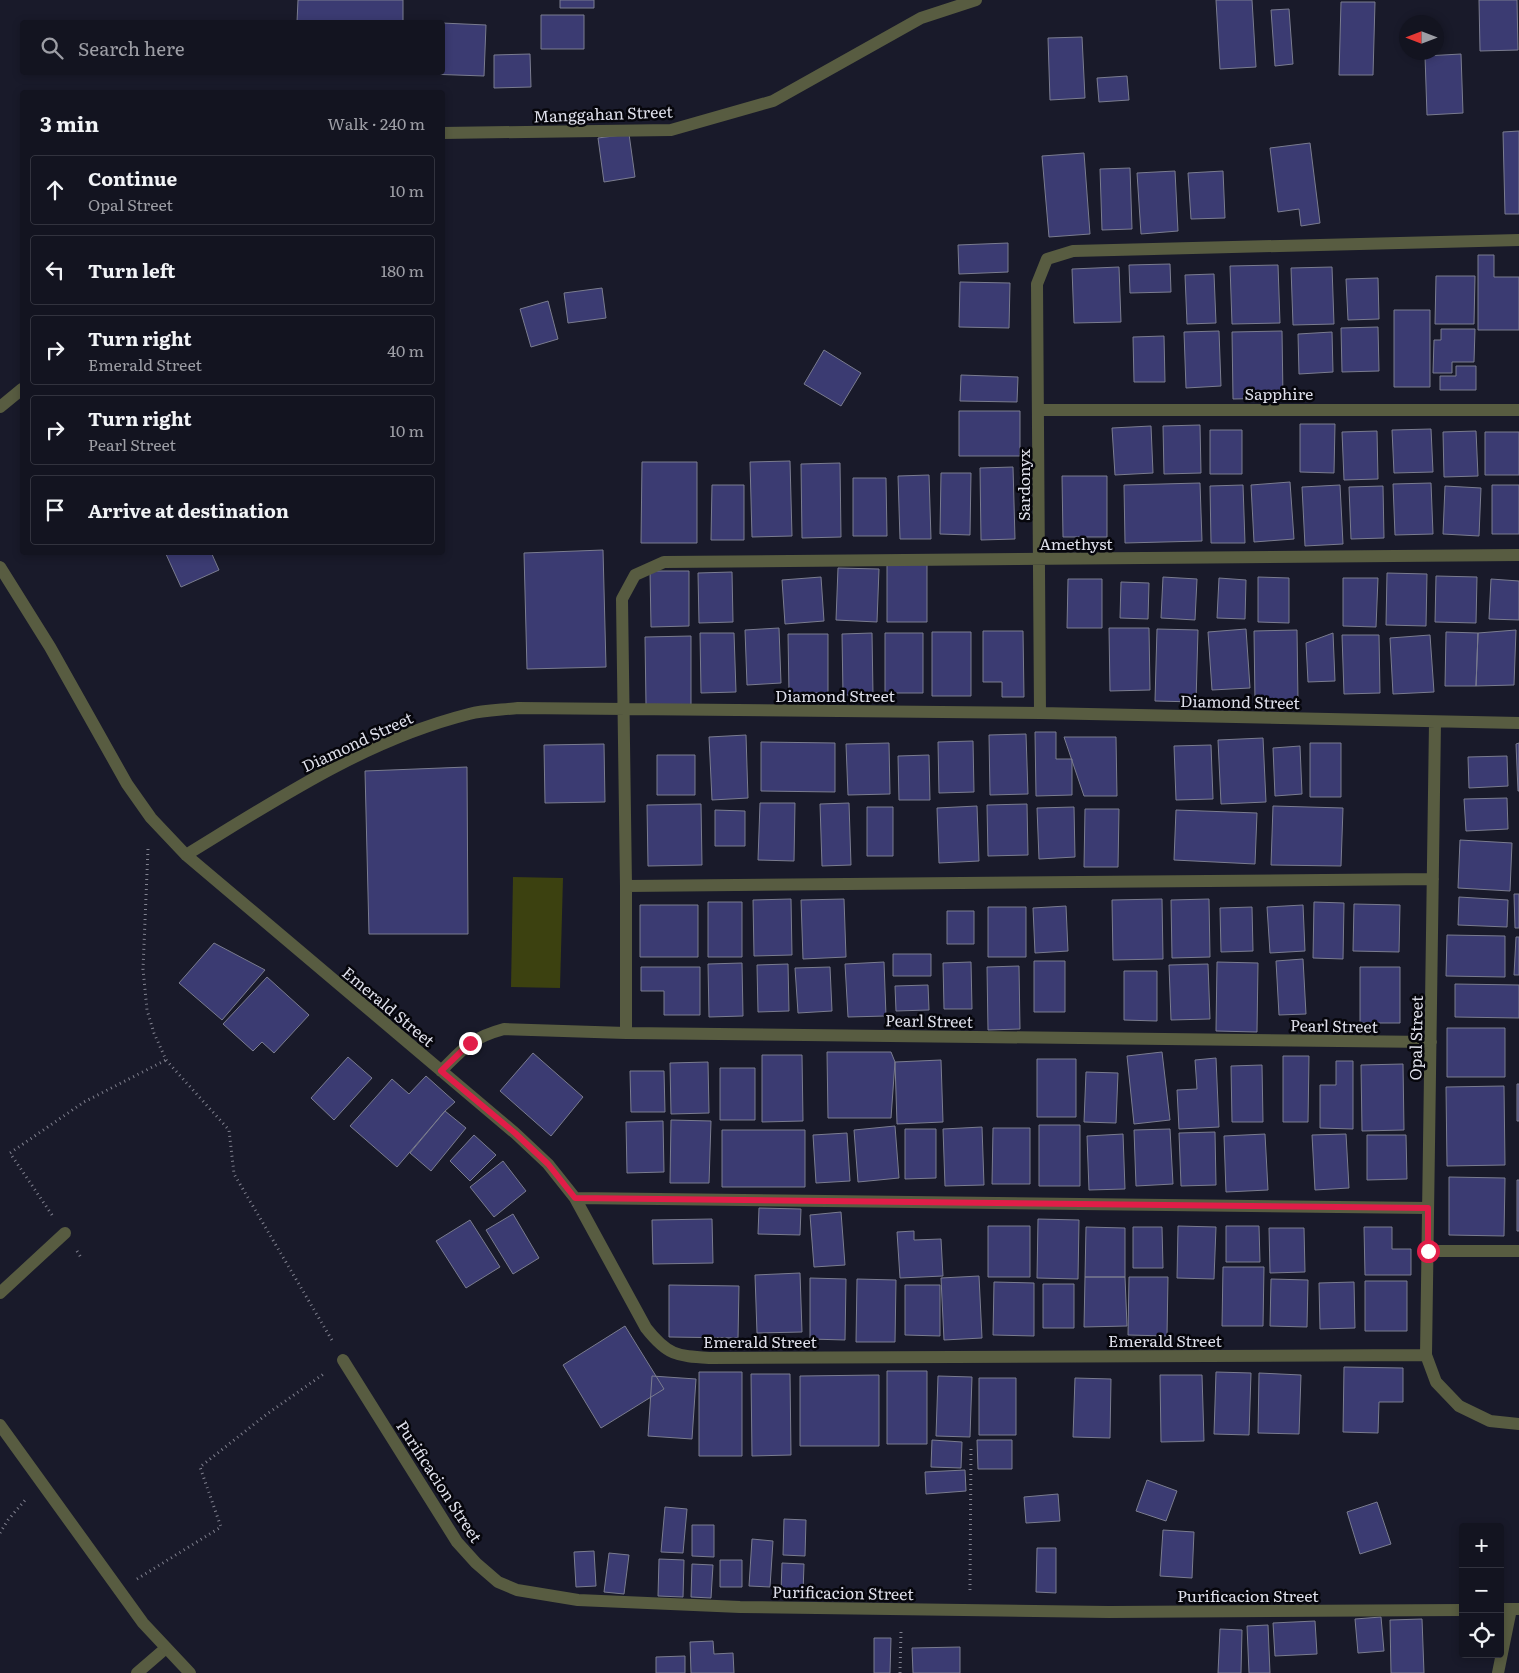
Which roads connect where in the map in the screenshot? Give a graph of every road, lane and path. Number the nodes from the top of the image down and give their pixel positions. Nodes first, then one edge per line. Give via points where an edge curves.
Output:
1 (976, 0) edge
2 (445, 133) edge
3 (1519, 240) edge
4 (20, 391) edge
5 (0, 407) edge
6 (1039, 410) junction
7 (1519, 410) edge
8 (1519, 555) edge
9 (1039, 560) junction
10 (0, 567) edge
11 (623, 710) junction
12 (1040, 713) junction
13 (1435, 722) junction
14 (1519, 723) edge
15 (151, 818) junction
16 (186, 855) junction
17 (1433, 879) junction
18 (626, 886) junction
19 (626, 1033) junction
20 (1431, 1042) junction
21 (166, 1060) junction
22 (441, 1071) junction
23 (575, 1198) junction
24 (1428, 1208) junction
25 (64, 1233) junction
26 (1428, 1251) junction
27 (1519, 1251) edge
28 (82, 1259) dead end
29 (0, 1293) edge
30 (1426, 1355) junction
31 (343, 1360) junction
32 (1519, 1424) edge
33 (0, 1425) edge
34 (971, 1447) dead end
35 (41, 1482) junction
36 (0, 1533) edge
37 (120, 1589) junction
38 (902, 1609) junction
39 (1510, 1609) edge
40 (970, 1610) junction
41 (1459, 1610) edge
42 (166, 1648) junction
43 (137, 1673) edge
44 (190, 1673) edge
45 (900, 1673) edge
46 (1498, 1673) edge

1 - 2 street, Manggahan Street via 921,18 773,101 671,130
3 - 6 street, Sardonyx via 1073,251 1046,259 1037,284
4 - 5 street
6 - 7 street, Sapphire
6 - 9 street, Sardonyx
8 - 9 street, Amethyst
9 - 11 street, Amethyst via 664,562 635,575 622,600
9 - 12 street, Sardonyx
10 - 15 street, Emerald Street via 50,647 127,784
11 - 12 street, Diamond Street
11 - 16 street, Diamond Street via 518,708 470,713 398,736 326,770
11 - 18 street
12 - 13 street, Diamond Street
13 - 14 street, Diamond Street
13 - 17 street, Opal Street
15 - 16 street, Emerald Street
15 - 21 path via 143,969 147,1010
16 - 22 street, Emerald Street
17 - 18 street
17 - 20 street, Opal Street
18 - 19 street
19 - 20 street, Pearl Street
19 - 22 street, Pearl Street via 504,1029 485,1034 470,1043
20 - 24 street, Opal Street
21 - 25 path via 84,1102 10,1154
21 - 31 path via 230,1130 234,1174
22 - 23 street, Emerald Street via 548,1164
23 - 24 street
23 - 30 street, Emerald Street via 646,1328 659,1345 683,1355 711,1358
24 - 26 street, Opal Street
25 - 28 path
25 - 29 street
26 - 27 street
26 - 30 street, Opal Street
30 - 32 street via 1436,1382 1459,1406 1490,1421
31 - 37 path via 200,1467 221,1527
31 - 38 street, Purificacion Street via 457,1542 498,1582 518,1590 578,1600
33 - 35 street
34 - 40 path
35 - 36 path
35 - 37 street
37 - 42 street via 143,1623
38 - 40 street, Purificacion Street
38 - 45 path
39 - 46 street
40 - 41 street, Purificacion Street
42 - 43 street
42 - 44 street

